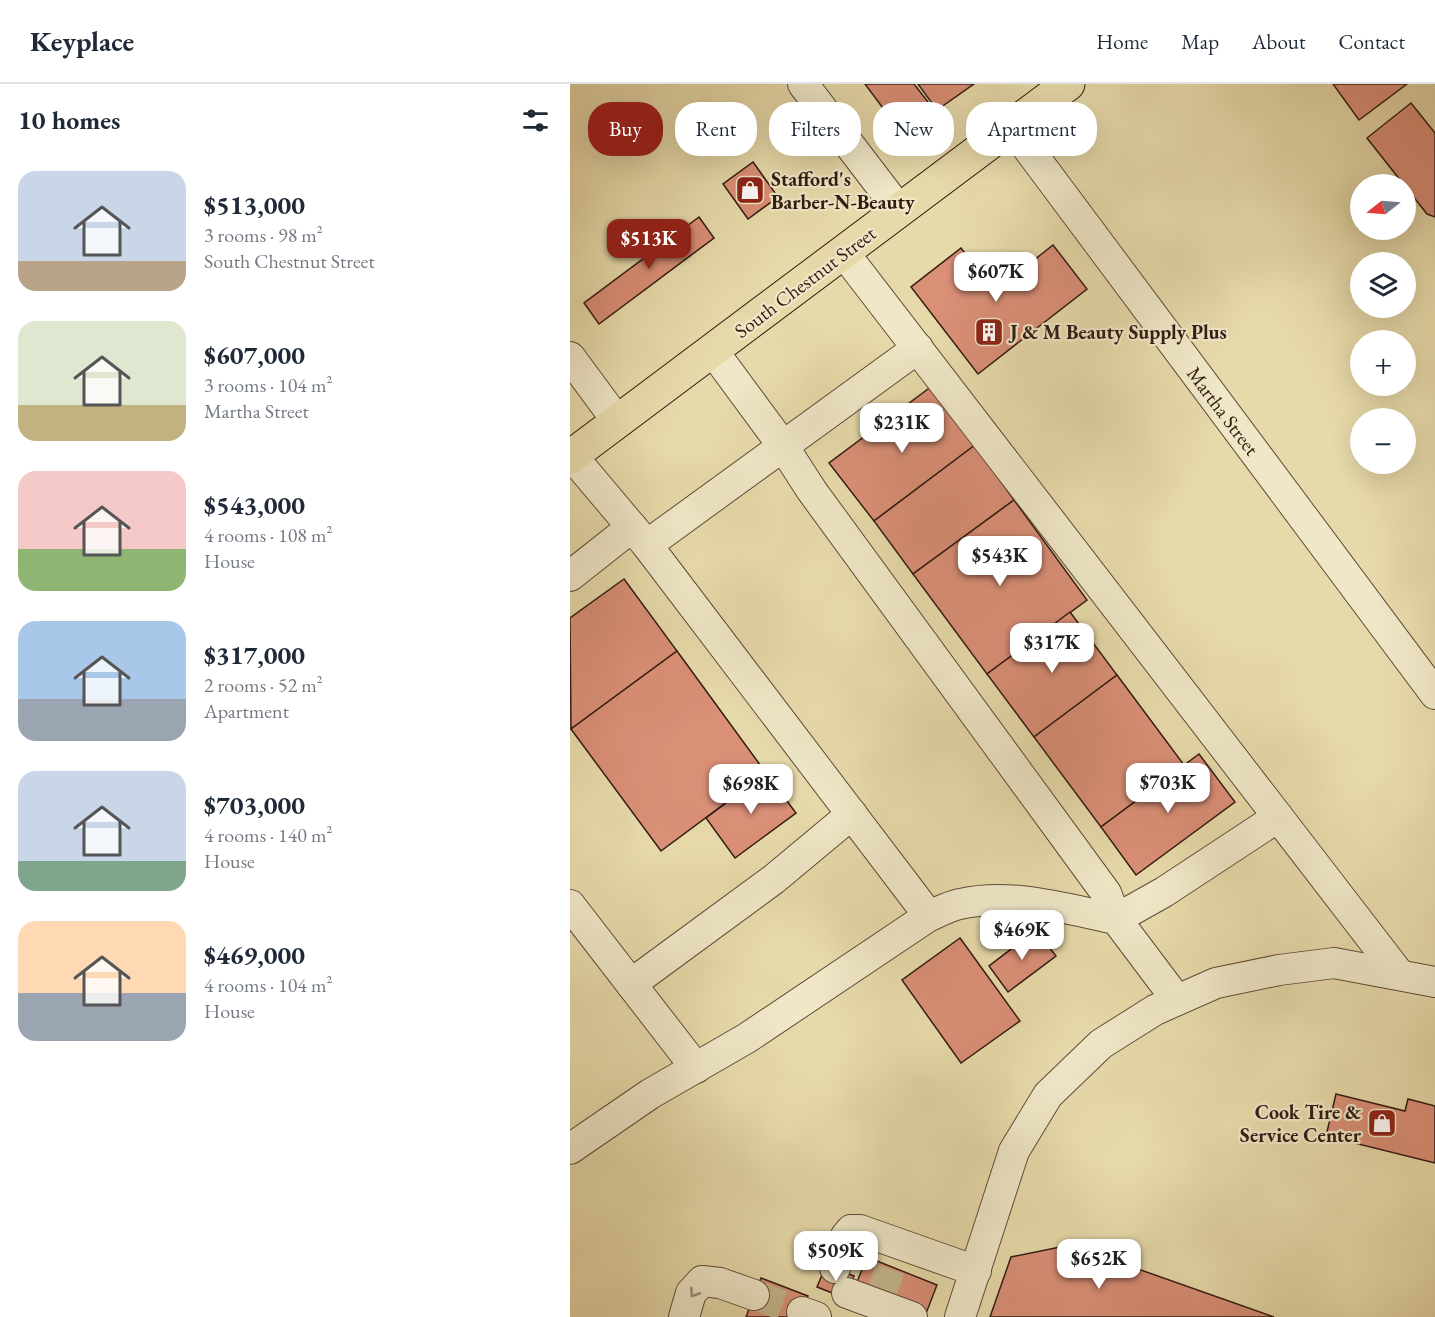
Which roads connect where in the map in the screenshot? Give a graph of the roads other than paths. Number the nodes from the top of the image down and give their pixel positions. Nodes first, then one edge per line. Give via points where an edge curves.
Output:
1 (803, 84) edge
2 (1068, 84) edge
3 (1045, 102) edge
4 (973, 156) edge
5 (1034, 156) edge
6 (900, 211) junction
7 (844, 253) junction
8 (918, 348) junction
9 (713, 351) junction
10 (570, 357) edge
11 (618, 422) junction
12 (783, 446) junction
13 (571, 457) edge
14 (640, 536) junction
15 (570, 576) edge
16 (1435, 694) edge
17 (852, 814) junction
18 (1278, 817) junction
19 (570, 905) edge
20 (929, 916) junction
21 (1116, 919) junction
22 (1399, 974) junction
23 (1435, 981) edge
24 (631, 984) junction
25 (1177, 1000) junction
26 (696, 1068) junction
27 (570, 1149) edge
28 (976, 1271) junction
29 (754, 1295) tunnel mouth
30 (684, 1317) edge
31 (912, 1317) edge
32 (960, 1317) edge

1 - 6 street
2 - 3 main road, South Chestnut Street
4 - 6 main road, South Chestnut Street
5 - 16 street, Martha Street
6 - 7 main road, South Chestnut Street
7 - 8 street
7 - 9 main road, South Chestnut Street
8 - 12 street
8 - 18 street
9 - 11 main road, South Chestnut Street
9 - 12 street
10 - 11 street
11 - 13 main road, South Chestnut Street
12 - 14 street
12 - 21 street via 1106,893
13 - 14 street
14 - 15 street
14 - 17 street
17 - 20 street
17 - 24 street via 774,879
18 - 21 street
18 - 22 street
19 - 24 street
20 - 21 street via 959,904 988,901 1036,903
20 - 26 street
21 - 25 street
22 - 23 street
22 - 25 street via 1334,963 1216,982
24 - 26 street
25 - 28 street via 1101,1044 1048,1095 1014,1150
26 - 27 street via 650,1094
28 - 31 street via 895,1255 860,1230 851,1230 846,1236 841,1280
28 - 32 street
29 -> 30 street via 702,1281 691,1293

